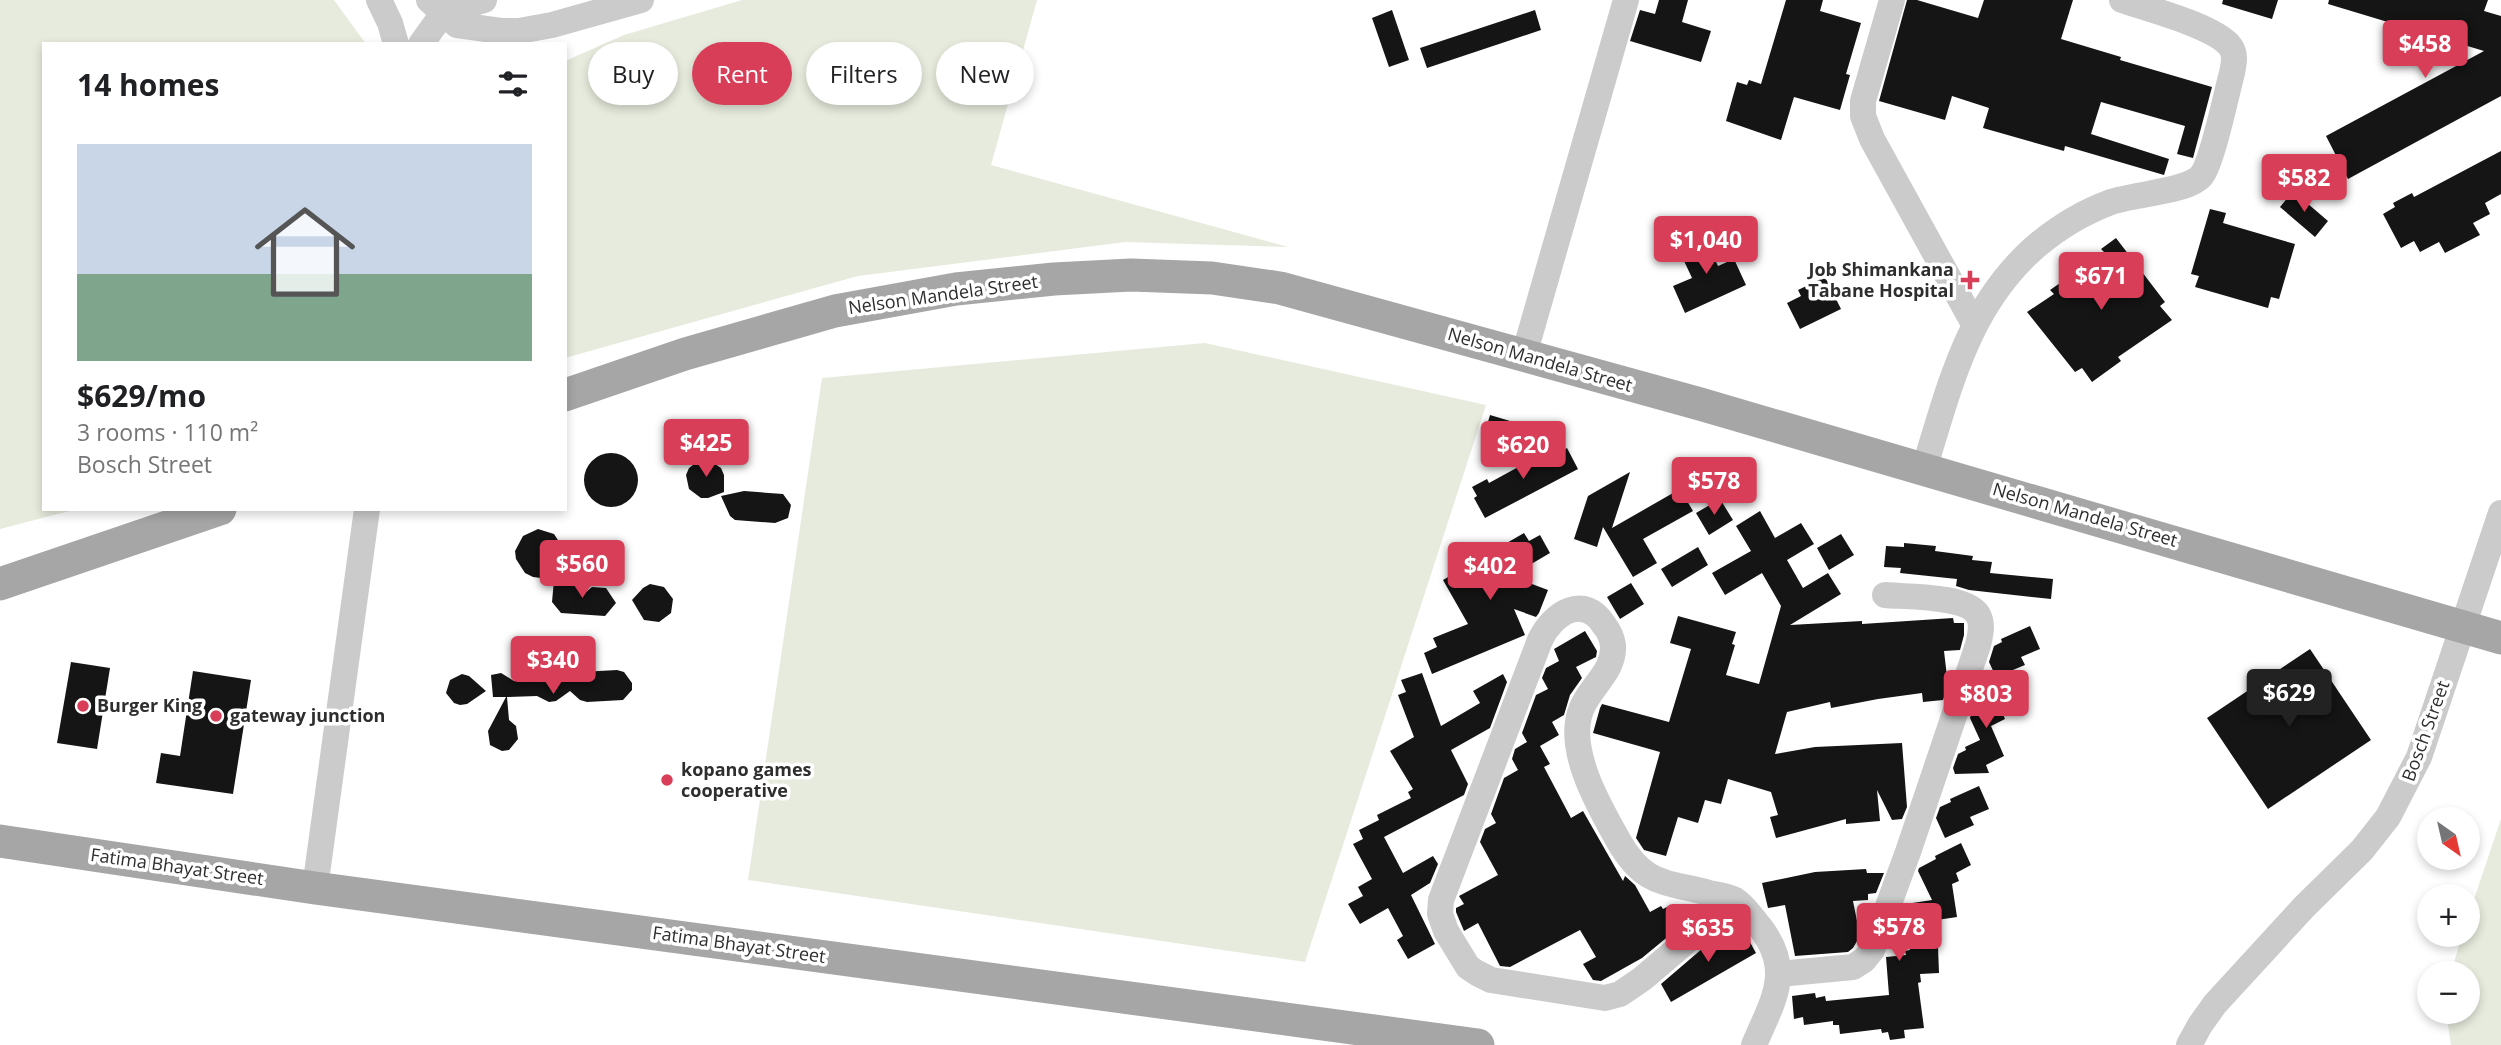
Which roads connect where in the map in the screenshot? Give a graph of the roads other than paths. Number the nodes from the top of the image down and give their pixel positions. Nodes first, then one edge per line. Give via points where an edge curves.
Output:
1 (379, 0) edge
2 (484, 0) edge
3 (641, 0) edge
4 (1626, 0) edge
5 (1892, 0) edge
6 (2122, 0) edge
7 (448, 15) edge
8 (552, 25) junction
9 (395, 42) edge
10 (423, 42) edge
11 (526, 42) edge
12 (1974, 324) junction
13 (1524, 355) junction
14 (567, 394) edge
15 (1924, 469) junction
16 (214, 511) edge
17 (367, 511) edge
18 (2501, 513) edge
19 (0, 584) edge
20 (1885, 595) dead end
21 (2462, 626) junction
22 (2501, 638) edge
23 (0, 841) edge
24 (315, 888) junction
25 (1735, 900) junction
26 (1779, 974) junction
27 (1478, 1045) edge
28 (1754, 1045) edge
29 (2189, 1045) edge

1 - 9 street
2 - 7 street
3 - 8 street
4 - 13 street
5 - 12 street via 1863,101 1863,117
6 - 12 street via 2209,30 2232,48 2232,73 2204,172 2190,183 2112,201 2060,229 2011,272
7 - 8 street via 510,31
7 - 10 street
8 - 11 street
12 - 15 street
13 - 14 main road, Nelson Mandela Street via 1280,288 1212,278 1131,275 956,289 835,311
13 - 15 main road, Nelson Mandela Street
15 - 21 main road, Nelson Mandela Street
16 - 19 main road
17 - 24 street
18 - 21 street, Bosch Street
20 - 26 street via 1973,608 1981,628 1978,645 1872,950 1853,967
21 - 22 main road, Nelson Mandela Street
21 - 29 street, Bosch Street via 2419,757 2388,817 2232,985
23 - 24 main road, Fatima Bhayat Street
24 - 27 main road, Fatima Bhayat Street
25 - 25 street via 1654,880 1618,840 1587,780 1578,743 1580,711 1603,677 1613,644 1600,618 1590,611 1561,612 1540,640 1441,900 1440,914 1457,950 1468,967 1491,981 1605,998 1643,979
25 - 26 street via 1770,939 1778,956
26 - 28 street

